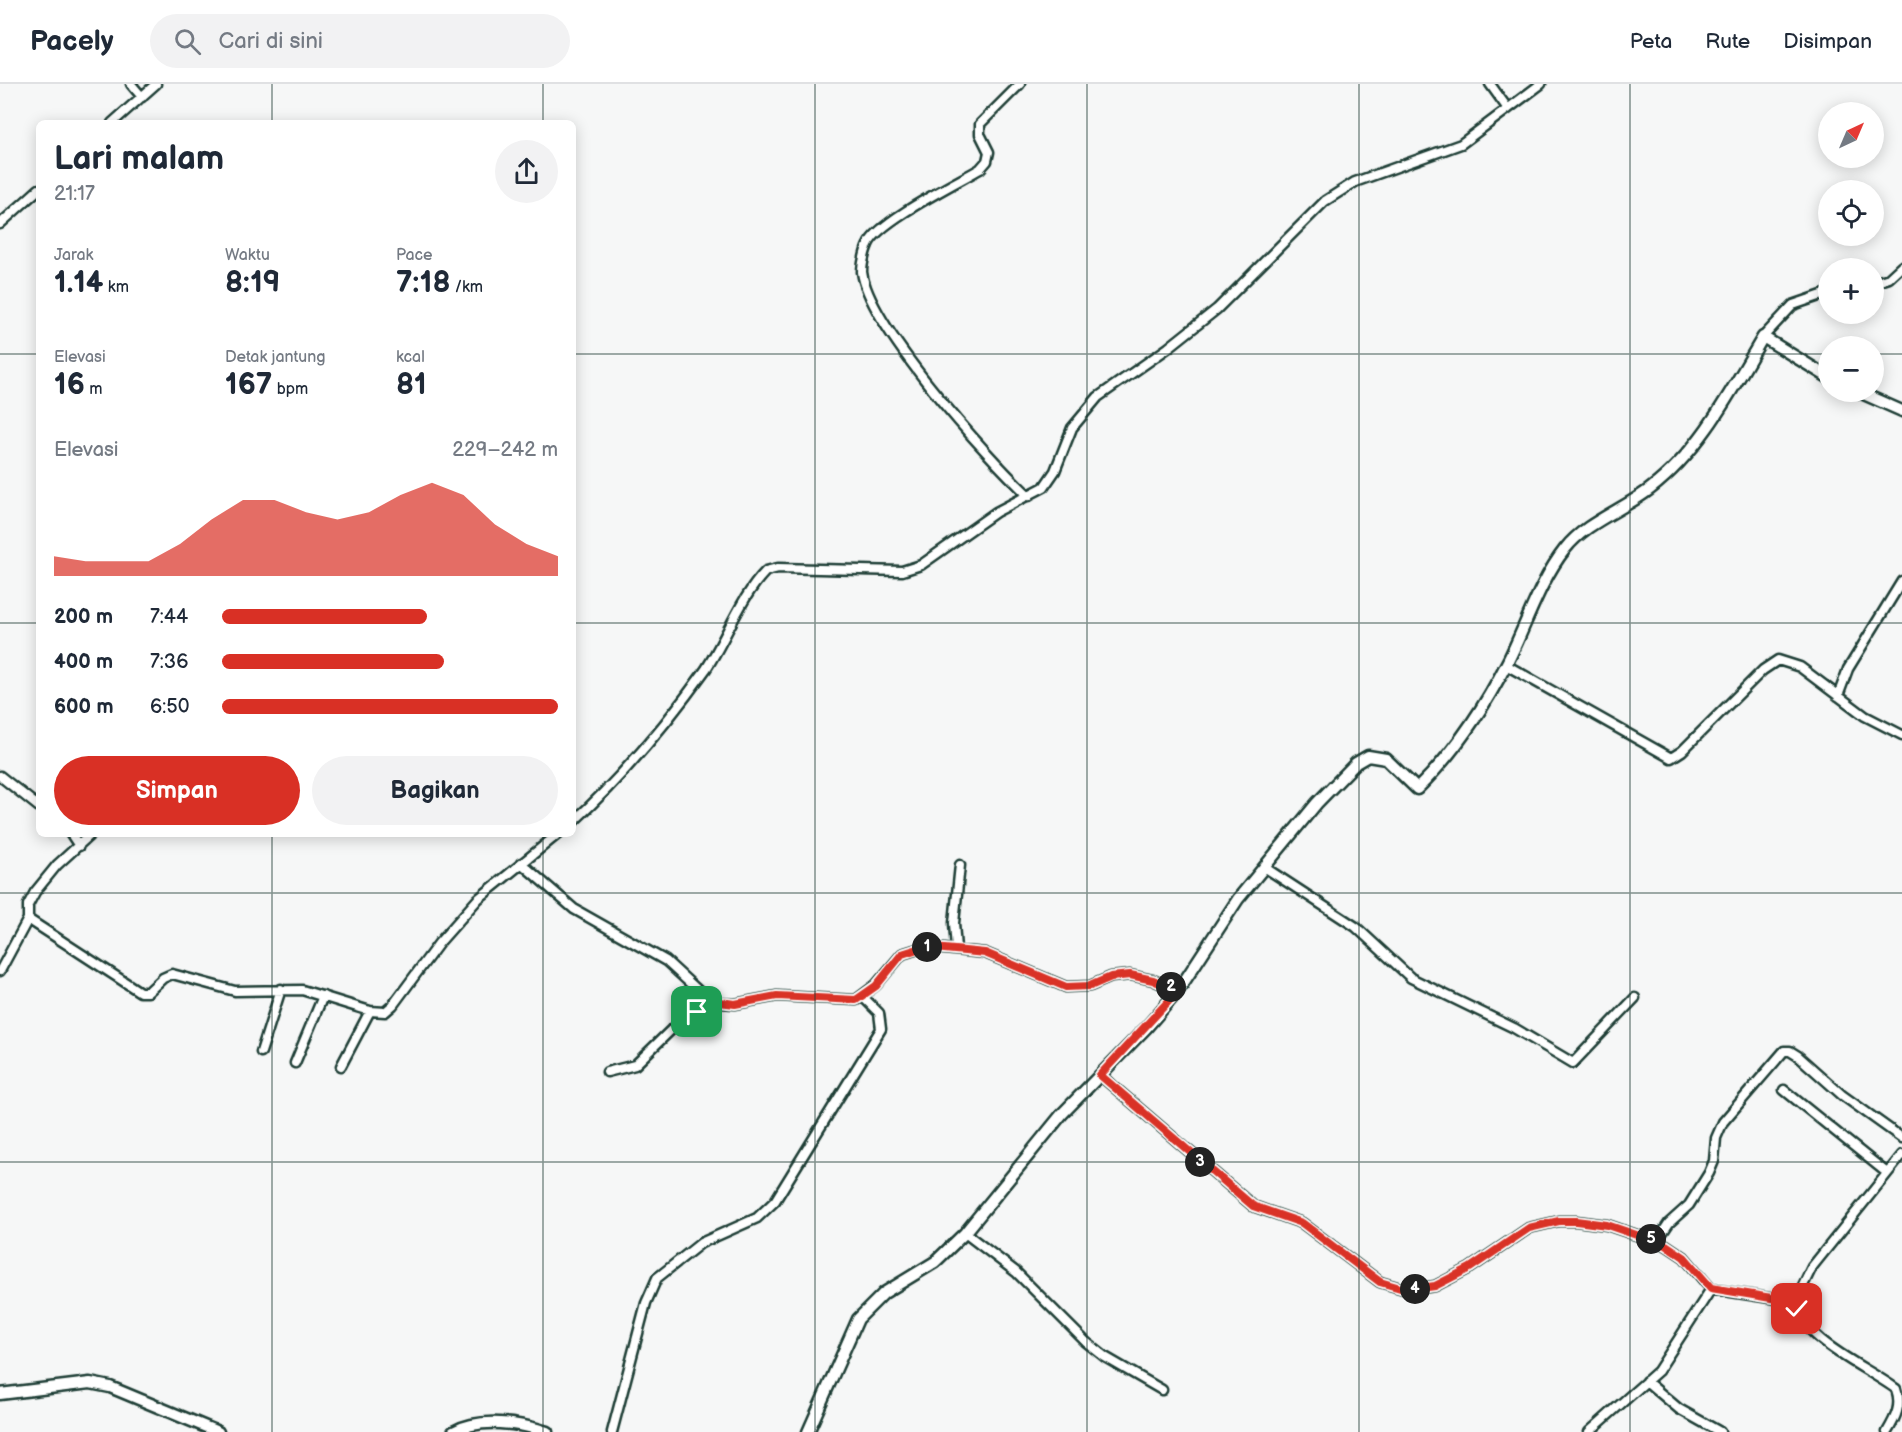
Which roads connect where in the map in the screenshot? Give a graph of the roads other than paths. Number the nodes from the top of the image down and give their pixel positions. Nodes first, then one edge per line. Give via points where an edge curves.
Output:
1 (131, 84) edge
2 (156, 84) edge
3 (1020, 84) edge
4 (1490, 84) edge
5 (1541, 84) edge
6 (141, 97) junction
7 (1508, 109) junction
8 (115, 120) edge
9 (36, 192) edge
10 (0, 224) edge
11 (1902, 266) edge
12 (1884, 280) edge
13 (1818, 296) edge
14 (1763, 337) junction
15 (1818, 370) edge
16 (1882, 402) edge
17 (1902, 411) edge
18 (1029, 496) junction
19 (1902, 581) edge
20 (1506, 665) junction
21 (1838, 696) junction
22 (1902, 735) edge
23 (0, 776) edge
24 (36, 805) edge
25 (576, 819) edge
26 (73, 837) edge
27 (88, 837) edge
28 (554, 837) edge
29 (79, 846) junction
30 (521, 863) junction
31 (960, 865) dead end
32 (1264, 867) junction
33 (28, 919) junction
34 (956, 949) junction
35 (0, 971) edge
36 (281, 989) junction
37 (1178, 991) junction
38 (323, 996) junction
39 (863, 997) junction
40 (1635, 998) dead end
41 (712, 1001) junction
42 (370, 1011) junction
43 (261, 1052) dead end
44 (295, 1063) dead end
45 (341, 1066) dead end
46 (607, 1072) dead end
47 (1100, 1075) junction
48 (1784, 1090) dead end
49 (1902, 1138) edge
50 (1902, 1155) edge
51 (1887, 1173) junction
52 (965, 1233) junction
53 (1657, 1241) junction
54 (1711, 1288) junction
55 (1795, 1302) junction
56 (1646, 1382) junction
57 (1162, 1390) dead end
58 (0, 1394) edge
59 (218, 1432) edge
60 (453, 1432) edge
61 (547, 1432) edge
62 (612, 1432) edge
63 (808, 1432) edge
64 (1589, 1432) edge
65 (1720, 1432) edge
66 (1887, 1432) edge

1 - 6 street
2 - 6 street
3 - 18 street via 980,124 980,134 989,152 980,170 916,204 868,243 862,271 876,309 937,397
4 - 7 street
5 - 7 street
6 - 8 street
7 - 18 street via 1461,144 1355,182 1325,201 1217,309 1098,397 1072,428 1051,478
9 - 10 street
11 - 12 street
13 - 14 street via 1792,305
14 - 15 street
14 - 20 street via 1715,417 1684,458 1650,489 1566,547
16 - 17 street
18 - 25 street via 996,512 914,569 766,571 687,693 606,791
19 - 21 street via 1848,669
20 - 21 street via 1671,758 1778,660 1800,666
20 - 32 street via 1461,736 1417,789 1386,759 1374,755 1363,758 1317,803
21 - 22 street via 1865,716
23 - 24 street
26 - 29 street
27 - 29 street
28 - 30 street
29 - 33 street via 35,892 28,905
30 - 41 street via 574,909 666,961
30 - 42 street via 455,924 391,1008 385,1012
31 - 34 street via 954,923
32 - 37 street via 1217,928
32 - 40 street via 1356,927 1412,978 1514,1028 1574,1063
33 - 35 street
33 - 36 street via 140,992 148,992 172,974 235,991
34 - 37 street via 985,953 1066,987 1090,986 1111,977 1130,975
34 - 39 street via 912,949 902,954
36 - 38 street
36 - 43 street
37 - 47 street
38 - 42 street
38 - 44 street
39 - 41 street via 846,1001 777,996 735,1004
39 - 62 street via 879,1013 881,1029 775,1201 757,1218 693,1248 653,1284
41 - 46 street via 672,1029 635,1065
42 - 45 street
47 - 52 street via 1034,1145
47 - 53 street via 1253,1206 1294,1219 1362,1271 1396,1287 1418,1289 1442,1283 1540,1224 1576,1221 1607,1225
48 - 51 street
49 - 53 street via 1786,1050 1723,1122 1709,1173 1689,1205
50 - 51 street
51 - 55 street via 1812,1267
52 - 57 street via 1016,1272 1086,1342
52 - 63 street via 935,1262 884,1293 858,1319
53 - 54 street via 1684,1257
54 - 55 street
54 - 56 street via 1669,1356
55 - 66 street via 1800,1316 1815,1334 1896,1389 1902,1406
56 - 64 street
56 - 65 street via 1679,1408
58 - 59 street via 90,1383 110,1386
60 - 61 street via 473,1425 503,1424

